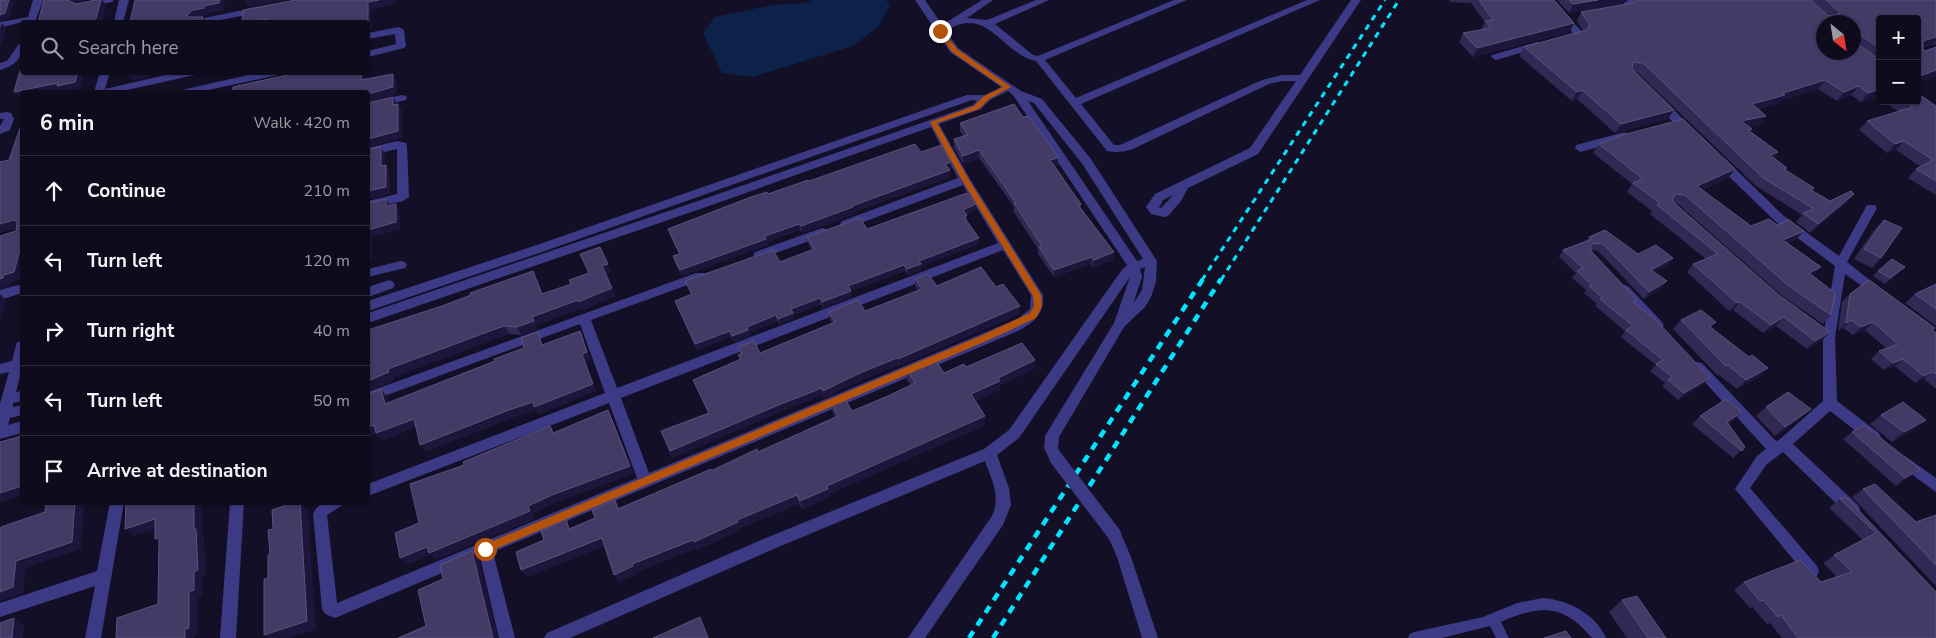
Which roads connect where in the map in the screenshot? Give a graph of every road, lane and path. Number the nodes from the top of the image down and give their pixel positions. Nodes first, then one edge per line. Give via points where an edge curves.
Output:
1 (38, 0) edge
2 (109, 0) edge
3 (124, 0) edge
4 (920, 0) edge
5 (988, 0) edge
6 (1044, 0) edge
7 (1182, 0) edge
8 (1315, 0) edge
9 (1356, 0) edge
10 (1549, 0) edge
11 (1633, 0) edge
12 (80, 6) edge
13 (267, 8) edge
14 (1607, 11) edge
15 (1580, 16) edge
16 (1566, 18) junction
17 (31, 20) edge
18 (119, 20) edge
19 (209, 20) edge
20 (956, 20) junction
21 (20, 22) edge
22 (988, 23) junction
23 (0, 25) edge
24 (940, 31) junction
25 (370, 36) edge
26 (20, 49) edge
27 (370, 54) edge
28 (1496, 57) dead end
29 (1039, 59) junction
30 (0, 68) edge
31 (104, 75) edge
32 (182, 75) edge
33 (264, 75) edge
34 (1304, 78) junction
35 (100, 90) edge
36 (114, 90) edge
37 (195, 90) edge
38 (1012, 90) junction
39 (1652, 94) edge
40 (402, 98) dead end
41 (986, 98) junction
42 (1075, 102) junction
43 (370, 106) edge
44 (0, 116) edge
45 (933, 122) junction
46 (0, 130) edge
47 (1634, 134) edge
48 (1699, 141) edge
49 (853, 144) junction
50 (1580, 148) dead end
51 (370, 152) edge
52 (1712, 154) edge
53 (1087, 162) junction
54 (1068, 170) junction
55 (966, 180) junction
56 (1183, 186) dead end
57 (370, 205) edge
58 (1871, 208) dead end
59 (1004, 244) junction
60 (751, 258) edge
61 (1151, 261) junction
62 (1841, 264) junction
63 (401, 265) dead end
64 (1134, 266) junction
65 (714, 271) edge
66 (370, 273) edge
67 (1613, 277) edge
68 (389, 285) dead end
69 (20, 290) edge
70 (370, 291) edge
71 (0, 295) edge
72 (1893, 302) edge
73 (370, 305) edge
74 (370, 317) edge
75 (584, 318) junction
76 (1120, 324) junction
77 (1814, 326) edge
78 (1666, 333) edge
79 (1829, 337) junction
80 (1686, 355) edge
81 (19, 364) edge
82 (0, 370) edge
83 (20, 396) edge
84 (370, 396) edge
85 (613, 396) junction
86 (9, 399) junction
87 (1830, 403) junction
88 (20, 411) edge
89 (3, 415) edge
90 (20, 428) edge
91 (0, 429) edge
92 (0, 433) edge
93 (1883, 444) edge
94 (1779, 446) junction
95 (989, 453) junction
96 (1898, 456) edge
97 (645, 481) junction
98 (1936, 486) edge
99 (370, 489) edge
100 (116, 505) edge
101 (237, 505) edge
102 (330, 505) edge
103 (1865, 522) edge
104 (485, 549) junction
105 (1812, 571) edge
106 (103, 576) junction
107 (0, 610) edge
108 (1493, 620) junction
109 (573, 634) edge
110 (93, 638) edge
111 (228, 638) edge
112 (507, 638) edge
113 (552, 638) edge
114 (916, 638) edge
115 (1150, 638) edge
116 (1414, 638) edge
117 (1503, 638) edge
118 (1600, 638) edge

1 - 17 street
2 - 12 street
3 - 18 street
4 - 24 street
5 - 20 street
6 - 22 street
7 - 29 street
8 - 42 street
9 - 34 street
10 - 16 street
11 - 14 street via 1625,8
13 - 19 street
15 - 16 street
16 - 28 street via 1578,35
20 - 22 street
20 - 24 street
21 - 23 street
22 - 29 street via 1030,57
24 - 38 street via 954,50
25 - 27 street via 398,30 401,46
26 - 30 street via 11,62
29 - 42 street
31 - 35 street
32 - 36 street
33 - 37 street
34 - 42 street via 1266,82 1121,149 1108,146
34 - 56 street via 1254,151
38 - 41 street
38 - 53 street via 1038,101
38 - 54 street
39 - 48 street via 1674,123
40 - 43 street
41 - 45 street via 977,108
41 - 49 street via 971,97
44 - 46 street via 9,119 6,127
45 - 49 street
45 - 55 street
47 - 50 street
49 - 73 street
49 - 74 street via 702,204
51 - 57 street via 402,146 403,197
52 - 62 street via 1780,219
53 - 54 street
53 - 61 street
54 - 64 street
55 - 59 street
55 - 60 street
58 - 62 street
59 - 85 street
59 - 97 street via 1037,295 1038,306 1033,315 988,337
61 - 64 street
61 - 76 street via 1152,281 1148,294
62 - 72 street
62 - 79 street
63 - 66 street
64 - 76 street via 1136,276
64 - 95 street via 1125,274 1014,434
65 - 75 street
67 - 78 street
68 - 70 street
69 - 71 street
75 - 84 street
75 - 85 street
76 - 115 street, bridge via 1059,422 1052,436 1051,448 1114,534
77 - 79 street
79 - 87 street
80 - 94 street
81 - 82 street
81 - 86 street
83 - 86 street
85 - 97 street
85 - 99 street
86 - 89 street
87 - 93 street
87 - 94 street
88 - 89 street
89 - 91 street
90 - 92 street
94 - 103 street
94 - 105 street via 1762,460 1742,489
95 - 109 street via 771,542
95 - 114 street via 1002,488 1004,506 998,520
96 - 98 street
97 - 104 street
100 - 106 street
101 - 111 street
102 - 104 street via 320,514 330,609 335,611
104 - 112 street
106 - 107 street
106 - 110 street
108 - 116 lane
108 - 117 lane
108 - 118 lane via 1517,609 1558,605 1572,609
109 - 113 street

